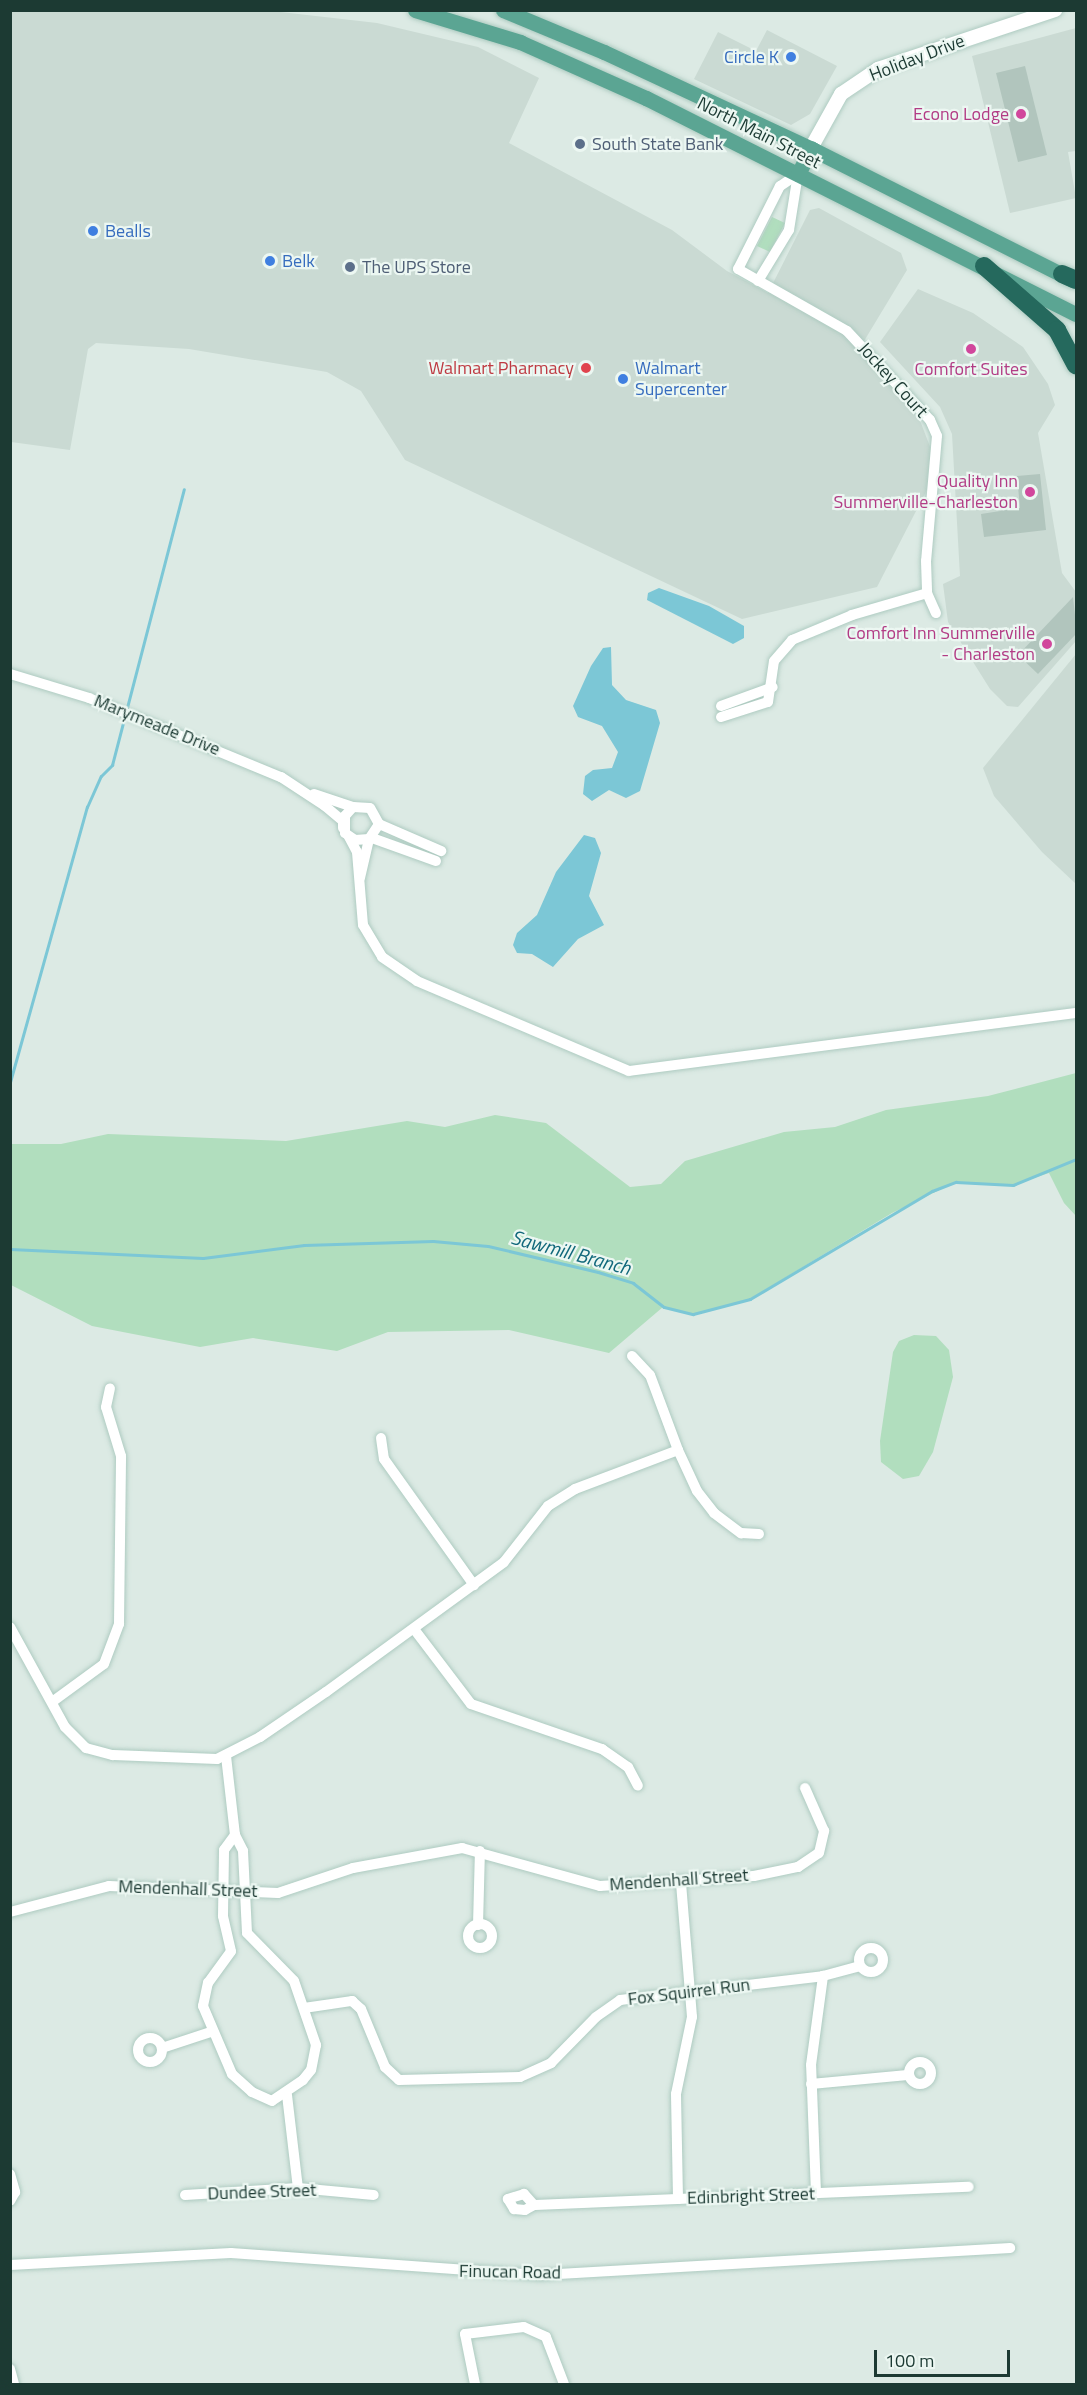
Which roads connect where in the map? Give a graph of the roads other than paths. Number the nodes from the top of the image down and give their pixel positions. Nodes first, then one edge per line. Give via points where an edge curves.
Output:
1 (415, 10) edge
2 (503, 10) edge
3 (1055, 10) edge
4 (811, 148) junction
5 (798, 174) junction
6 (984, 266) junction
7 (1072, 279) edge
8 (758, 281) junction
9 (1077, 314) edge
10 (1077, 365) edge
11 (927, 593) junction
12 (936, 613) dead end
13 (10, 674) edge
14 (721, 712) dead end
15 (298, 789) junction
16 (353, 807) junction
17 (379, 824) junction
18 (346, 832) junction
19 (370, 839) junction
20 (441, 851) dead end
21 (436, 861) dead end
22 (358, 887) junction
23 (1077, 1012) edge
24 (632, 1356) dead end
25 (110, 1388) dead end
26 (381, 1438) dead end
27 (678, 1450) junction
28 (759, 1534) dead end
29 (474, 1585) junction
30 (10, 1628) edge
31 (414, 1629) junction
32 (51, 1702) junction
33 (226, 1756) junction
34 (638, 1786) dead end
35 (805, 1788) dead end
36 (235, 1835) junction
37 (480, 1851) junction
38 (681, 1882) junction
39 (225, 1890) junction
40 (244, 1892) junction
41 (10, 1912) edge
42 (478, 1925) dead end
43 (860, 1966) dead end
44 (823, 1976) junction
45 (692, 1990) junction
46 (304, 2008) junction
47 (211, 2032) junction
48 (162, 2048) dead end
49 (908, 2075) dead end
50 (811, 2084) junction
51 (287, 2095) junction
52 (10, 2174) edge
53 (969, 2187) dead end
54 (298, 2188) junction
55 (816, 2193) junction
56 (185, 2195) dead end
57 (374, 2195) dead end
58 (678, 2199) junction
59 (10, 2201) edge
60 (534, 2205) dead end
61 (1010, 2247) dead end
62 (10, 2265) edge
63 (10, 2369) edge
64 (14, 2385) edge
65 (475, 2385) edge
66 (564, 2385) edge

1 - 5 main road, North Main Street via 520,42 646,98
2 - 4 main road, North Main Street
3 - 4 main road, Holiday Drive via 878,69 841,94
4 - 5 main road
4 - 7 main road, North Main Street
5 - 6 main road, North Main Street
5 - 8 street via 789,230
5 - 8 street, Jockey Court via 780,186 738,269
6 - 9 main road, North Main Street
6 - 10 highway via 1057,330
8 - 11 street, Jockey Court via 847,331 930,420 937,436
11 - 12 street, Jockey Court
11 - 14 street via 852,615 792,640 774,661 773,687 764,707
13 - 15 street, Marymeade Drive via 89,698 256,766
15 - 16 street, Marymeade Drive
15 - 18 street, Marymeade Drive via 343,821
16 - 17 street via 370,808
16 - 18 street via 345,816
17 - 19 street
17 - 20 street
18 - 19 street
18 - 22 street via 357,852
19 - 21 street
19 - 22 street
22 - 23 street via 359,908 370,942 397,970 629,1071
24 - 27 street via 650,1374
25 - 32 street via 106,1407 122,1467 119,1624 104,1664
26 - 29 street via 384,1459
27 - 28 street via 697,1491 714,1513 741,1533
27 - 29 street via 559,1498 537,1518 513,1555
29 - 31 street
30 - 32 street
31 - 33 street
31 - 34 street via 471,1704 602,1749 628,1767
32 - 33 street via 73,1738 99,1753 191,1760
33 - 36 street
35 - 38 street, Mendenhall Street via 824,1831 824,1843 813,1861 754,1876
36 - 39 street via 224,1850
36 - 40 street via 243,1851
37 - 38 street, Mendenhall Street via 577,1883 619,1887
37 - 40 street, Mendenhall Street via 462,1848 386,1861 278,1893
37 - 42 street
38 - 45 street
39 - 40 street, Mendenhall Street
39 - 41 street, Mendenhall Street via 109,1886
39 - 47 street via 223,1916 231,1951 203,1996
40 - 46 street via 247,1933 287,1970
43 - 44 street, Fox Squirrel Run
44 - 45 street, Fox Squirrel Run
44 - 50 street
45 - 46 street, Fox Squirrel Run via 636,1996 614,2003 551,2063 520,2077 399,2080 385,2067 361,2009 352,2001
45 - 58 street via 692,2017 676,2094
46 - 51 street via 316,2045 316,2058 311,2070
47 - 48 street
47 - 51 street via 223,2062 242,2084 272,2101
49 - 50 street
50 - 55 street
51 - 54 street
52 - 59 street via 15,2192
53 - 55 street, Edinbright Street
54 - 56 street, Dundee Street
54 - 57 street, Dundee Street
55 - 58 street, Edinbright Street
58 - 60 street, Edinbright Street
61 - 62 street, Finucan Road via 541,2275 231,2253
63 - 64 street
65 - 66 street via 465,2334 524,2327 546,2337

